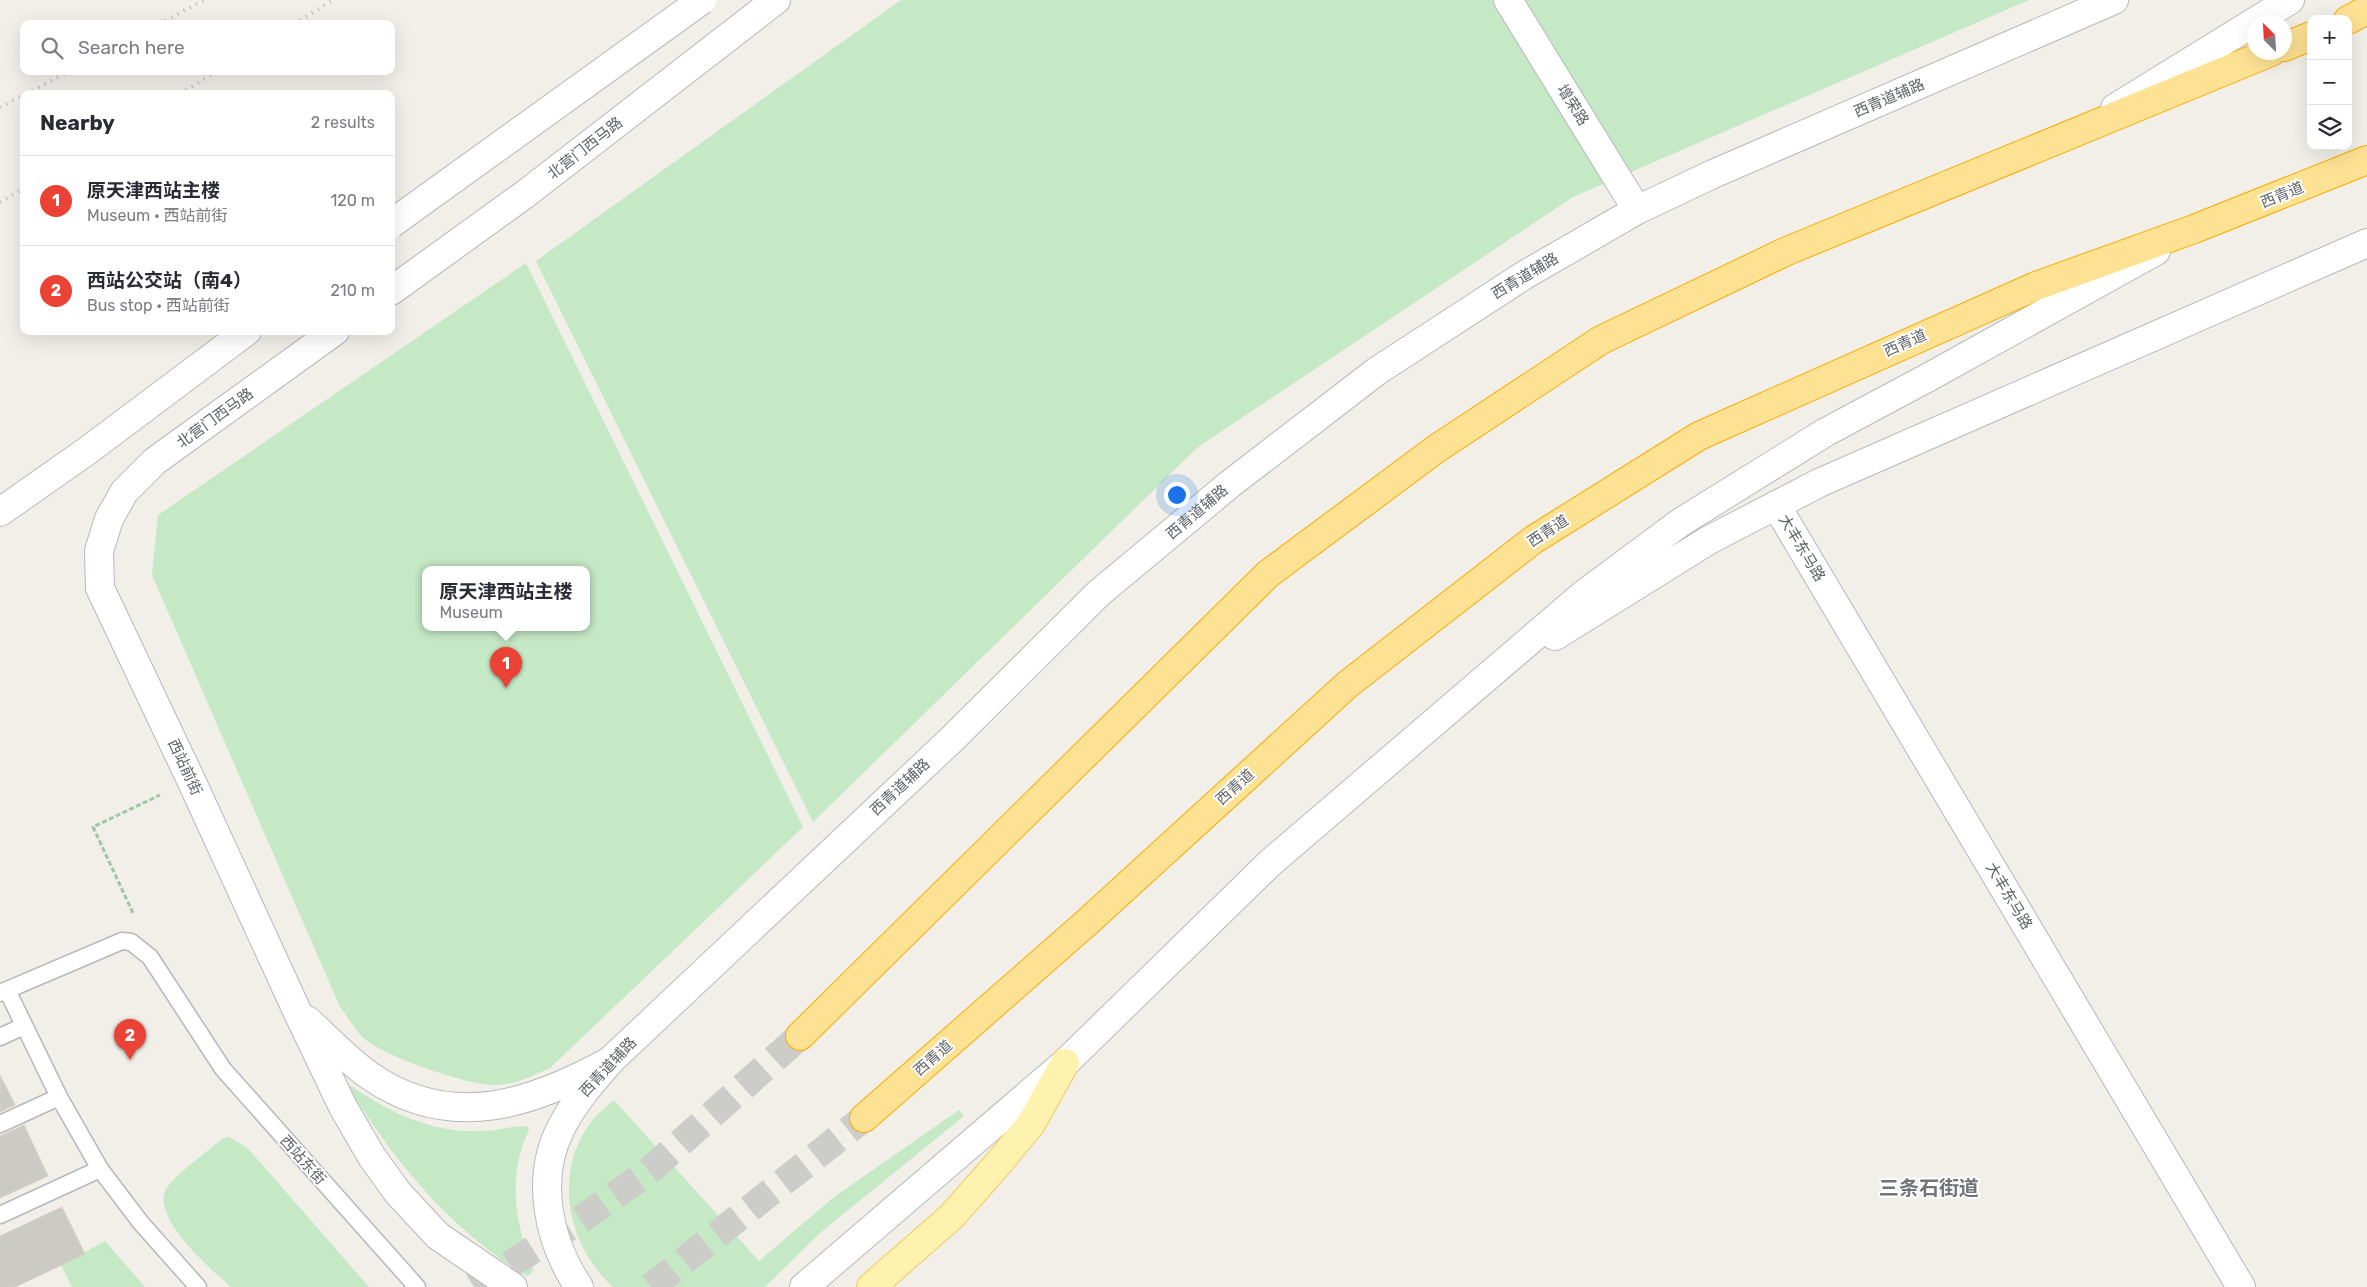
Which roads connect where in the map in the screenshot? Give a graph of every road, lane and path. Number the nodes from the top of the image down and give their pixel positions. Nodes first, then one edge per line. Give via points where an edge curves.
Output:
1 (702, 0) edge
2 (776, 0) edge
3 (1508, 0) edge
4 (2114, 0) edge
5 (2290, 0) edge
6 (2367, 10) edge
7 (2367, 14) edge
8 (2352, 19) edge
9 (2352, 20) edge
10 (2307, 38) edge
11 (2292, 44) edge
12 (2251, 60) edge
13 (2074, 132) junction
14 (2364, 162) edge
15 (1637, 210) junction
16 (395, 221) edge
17 (2194, 230) junction
18 (2367, 243) edge
19 (395, 288) edge
20 (242, 335) edge
21 (329, 335) edge
22 (1776, 505) junction
23 (0, 512) edge
24 (109, 519) joint
25 (1480, 683) junction
26 (191, 780) junction
27 (134, 914) dead end
28 (3, 991) edge
29 (297, 1011) junction
30 (24, 1026) junction
31 (800, 1036) tunnel mouth
32 (0, 1037) edge
33 (611, 1060) junction
34 (1065, 1063) junction
35 (59, 1097) junction
36 (864, 1118) tunnel mouth
37 (0, 1124) edge
38 (100, 1169) junction
39 (0, 1215) edge
40 (198, 1287) edge
41 (417, 1287) edge
42 (513, 1287) edge
43 (579, 1287) edge
44 (804, 1287) edge
45 (871, 1287) edge
46 (2241, 1287) edge

1 - 16 street, bridge
2 - 19 street, 北营门西马路 via 524,195
3 - 15 street, 增荣路
4 - 15 street, 西青道辅路
5 - 13 street
6 - 8 highway
7 - 9 highway
10 - 11 highway
12 - 13 highway
13 - 31 highway via 1787,251 1601,340 1436,449 1268,574
14 - 17 highway, 西青道
15 - 33 street, 西青道辅路 via 1523,276 1377,371 1215,496 1099,593 951,740
17 - 25 street via 1826,432 1680,522 1584,594
17 - 36 highway, 西青道 via 2036,286 1699,436 1533,540 1348,684 1084,925
18 - 22 street via 1828,479
20 - 23 street
21 - 24 street, 北营门西马路 via 155,461 124,492
22 - 25 street via 1709,540
22 - 46 street, 大丰东马路
24 - 26 street, 西站前街 via 99,551 100,588
25 - 34 street via 1270,862
26 - 27 path via 93,827
26 - 29 street, 西站前街
28 - 30 lane
28 - 41 lane, 西站东街 via 122,941 131,942 150,957 223,1069
29 - 33 street via 371,1077 422,1101 455,1107 484,1107 544,1094
29 - 42 street, 西站前街 via 343,1107 372,1157 398,1193 438,1236
30 - 32 lane
30 - 35 lane
33 - 43 street, 西青道辅路 via 581,1095 560,1128 548,1162 547,1199 552,1226 560,1253
34 - 44 street
34 - 45 main road via 1031,1124 997,1165 952,1216
35 - 37 lane
35 - 38 lane
38 - 39 lane
38 - 40 lane via 141,1223

